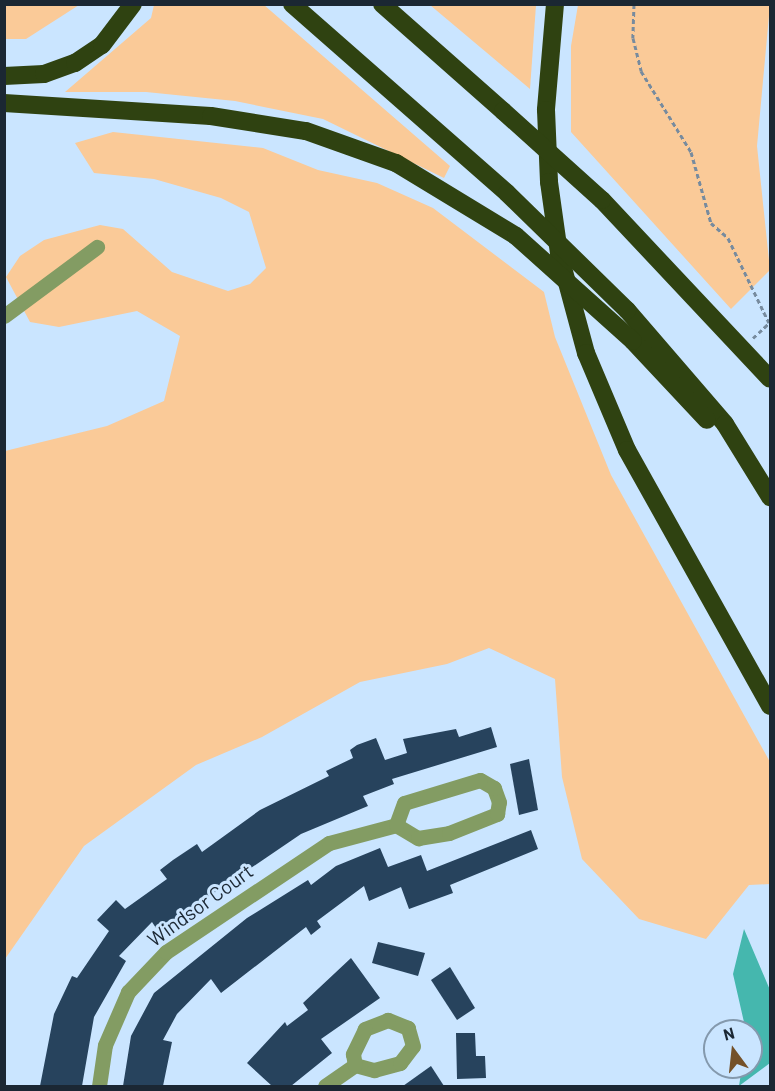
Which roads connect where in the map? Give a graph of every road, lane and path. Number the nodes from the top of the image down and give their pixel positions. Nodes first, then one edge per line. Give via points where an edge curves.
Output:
1 (133, 4) edge
2 (292, 4) edge
3 (382, 4) edge
4 (555, 4) edge
5 (634, 4) edge
6 (4, 76) edge
7 (4, 103) edge
8 (97, 247) dead end
9 (4, 316) edge
10 (770, 324) edge
11 (744, 347) junction
12 (771, 379) edge
13 (769, 495) edge
14 (771, 706) edge
15 (396, 825) junction
16 (355, 1065) dead end
17 (99, 1086) edge
18 (325, 1086) edge

1 - 6 highway via 102,45 75,63 44,74
2 - 13 highway, bridge via 507,193 627,310 725,424
3 - 11 highway, bridge via 602,200
4 - 14 highway via 546,110 549,182 562,264 586,353 627,450
5 - 10 path via 633,38 641,71 691,152 711,223 729,238
7 - 13 highway, bridge via 211,116 306,131 405,167 516,236 633,341
8 - 9 street
10 - 11 path
11 - 12 highway
15 - 15 street via 418,838 449,833 497,814 499,802 494,788 480,780 404,803
15 - 17 street, Windsor Court via 328,843 166,952 128,992 105,1045
16 - 18 street

